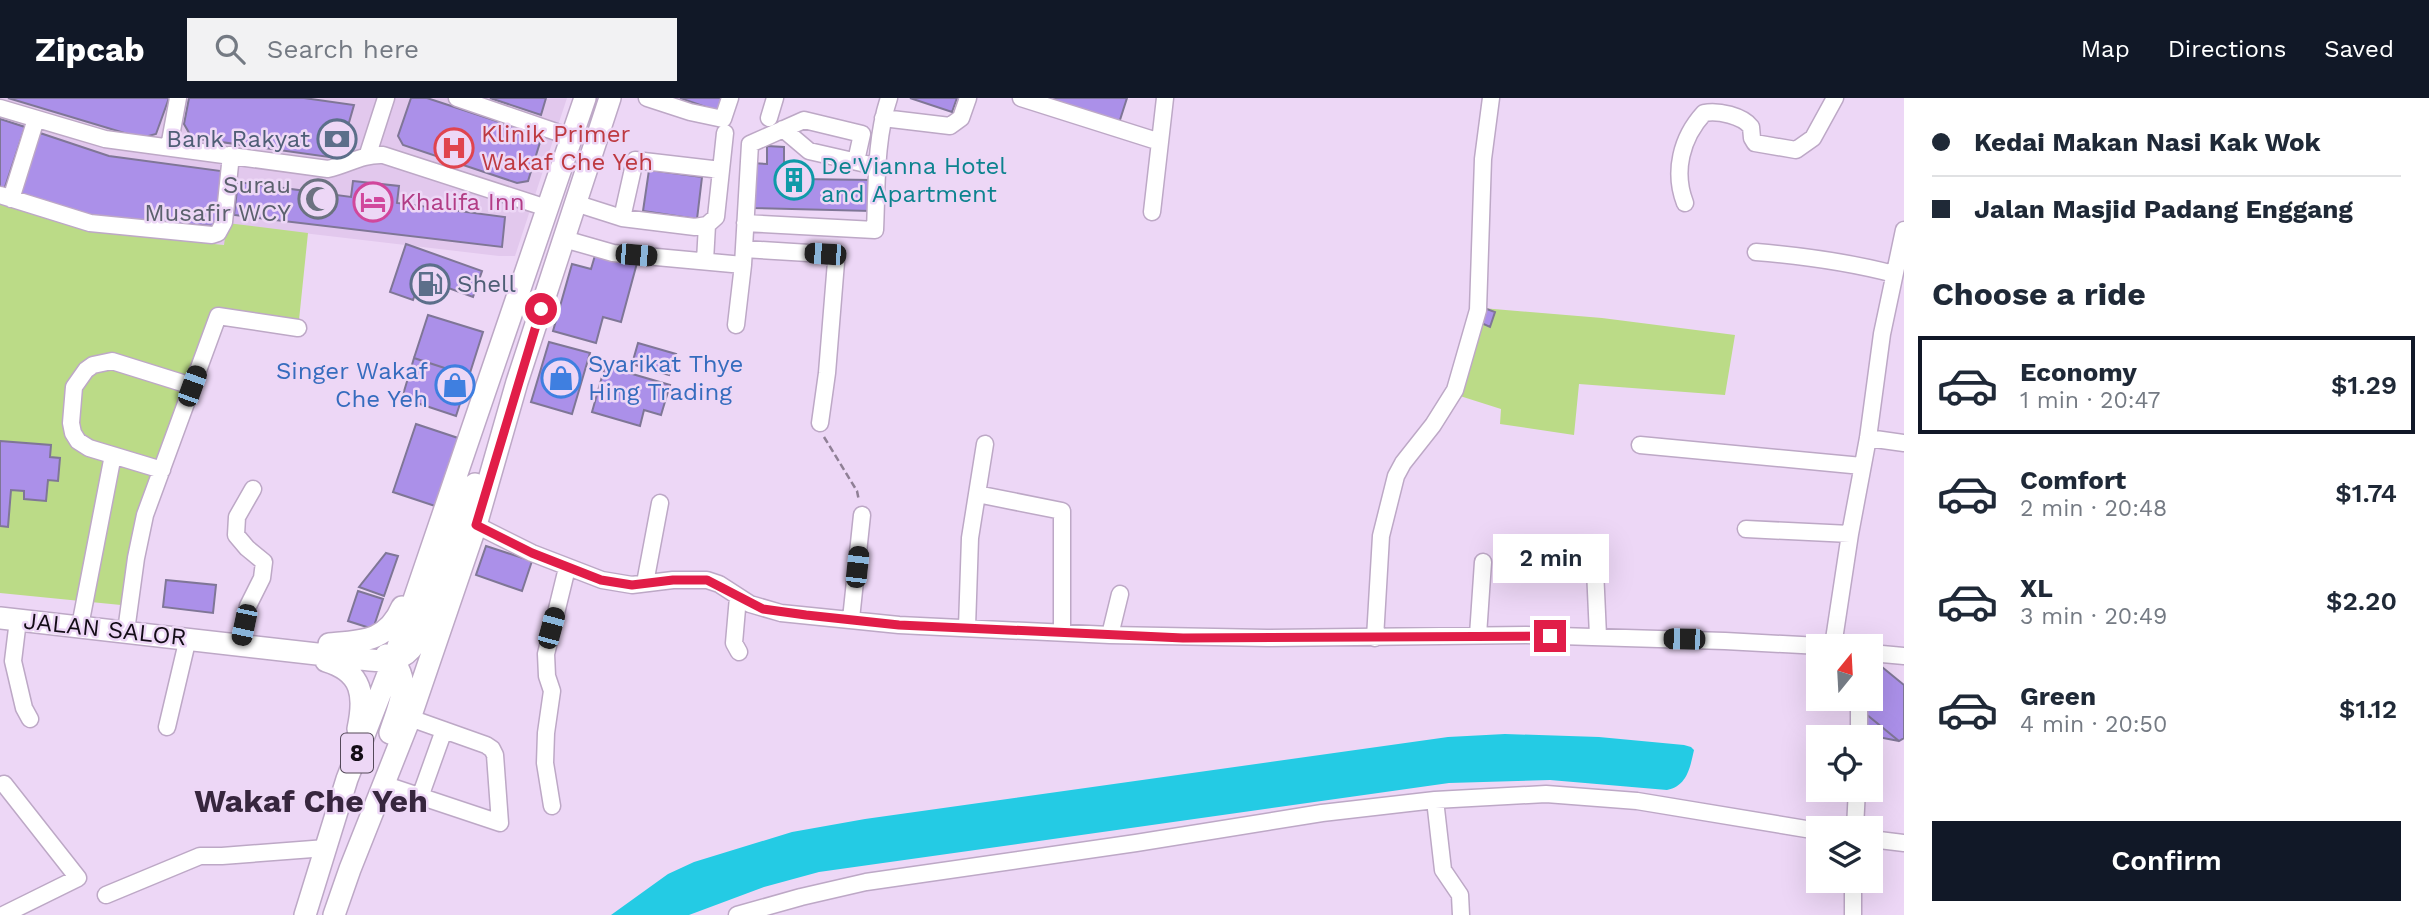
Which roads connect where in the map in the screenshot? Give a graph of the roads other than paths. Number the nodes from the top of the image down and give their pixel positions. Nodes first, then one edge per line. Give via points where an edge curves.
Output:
1 (178, 98) edge
2 (382, 98) edge
3 (457, 98) edge
4 (585, 98) edge
5 (610, 98) edge
6 (647, 98) edge
7 (730, 98) edge
8 (775, 98) edge
9 (889, 98) edge
10 (968, 98) edge
11 (1021, 98) edge
12 (1165, 98) edge
13 (1491, 98) edge
14 (1835, 98) edge
15 (477, 101) edge
16 (0, 108) edge
17 (769, 118) dead end
18 (883, 118) junction
19 (36, 119) junction
20 (724, 126) junction
21 (783, 129) junction
22 (572, 137) junction
23 (1160, 142) junction
24 (169, 147) junction
25 (368, 154) junction
26 (231, 156) junction
27 (856, 161) junction
28 (878, 167) junction
29 (721, 170) junction
30 (6, 197) edge
31 (575, 203) junction
32 (1685, 203) dead end
33 (547, 208) junction
34 (1152, 212) dead end
35 (622, 218) junction
36 (745, 223) junction
37 (707, 225) junction
38 (1904, 230) edge
39 (564, 239) junction
40 (1756, 252) dead end
41 (1901, 252) edge
42 (744, 257) junction
43 (705, 261) junction
44 (1894, 274) junction
45 (736, 325) dead end
46 (298, 328) dead end
47 (517, 382) junction
48 (192, 386) junction
49 (820, 423) road end
50 (1868, 438) junction
51 (1904, 443) edge
52 (985, 444) dead end
53 (1640, 444) dead end
54 (113, 455) junction
55 (1862, 466) junction
56 (162, 470) junction
57 (253, 488) dead end
58 (977, 494) junction
59 (660, 503) dead end
60 (862, 515) dead end
61 (441, 521) junction
62 (476, 525) junction
63 (1746, 529) dead end
64 (1850, 534) junction
65 (1483, 562) dead end
66 (567, 568) junction
67 (1595, 569) dead end
68 (645, 583) junction
69 (1120, 594) dead end
70 (738, 597) junction
71 (9, 619) edge
72 (851, 620) junction
73 (80, 626) junction
74 (967, 627) junction
75 (126, 631) junction
76 (1062, 632) junction
77 (1835, 634) edge
78 (1110, 635) junction
79 (1478, 635) junction
80 (1598, 636) junction
81 (188, 638) junction
82 (1374, 638) junction
83 (329, 644) junction
84 (246, 645) junction
85 (1806, 645) edge
86 (297, 652) junction
87 (738, 652) dead end
88 (1883, 654) edge
89 (1904, 656) edge
90 (393, 661) junction
91 (410, 718) junction
92 (30, 719) dead end
93 (167, 727) dead end
94 (444, 730) junction
95 (347, 779) junction
96 (5, 784) dead end
97 (383, 784) junction
98 (420, 797) junction
99 (1435, 800) junction
100 (552, 806) dead end
101 (1806, 829) edge
102 (1883, 841) edge
103 (1904, 844) edge
104 (326, 848) junction
105 (350, 869) junction
106 (1853, 893) edge
107 (106, 895) dead end
108 (3, 915) edge
109 (305, 915) edge
110 (334, 915) edge
111 (737, 915) edge
112 (1461, 915) edge
113 (1853, 915) edge

1 - 24 street
2 - 25 street
3 - 15 street
4 - 22 main road, 8
5 - 31 main road, 8
6 - 20 street
7 - 20 street
8 - 17 street
9 - 18 street
10 - 18 street via 961,118 950,127
11 - 23 street
12 - 23 street
13 - 82 street via 1483,159 1478,310 1455,390 1396,475 1381,536
14 - 32 street via 1813,138 1796,150 1757,144 1743,119 1704,113 1679,162
15 - 22 street
16 - 19 street
18 - 28 street
19 - 24 street via 105,139
19 - 30 street
20 - 29 street
21 - 27 street via 808,151
21 - 27 street via 804,120 862,134
21 - 36 street via 750,144
22 - 33 main road, 8
23 - 34 street
24 - 26 street
25 - 26 street via 328,169
25 - 33 street via 396,158
26 - 30 street via 224,222 212,235 90,223
27 - 28 street
28 - 36 street via 875,230
29 - 35 street via 635,160
29 - 37 street via 716,217
31 - 35 street
31 - 39 main road, 8
33 - 61 main road, 8
35 - 37 street
36 - 42 street
37 - 43 street
38 - 41 street
39 - 43 street via 613,253
39 - 47 main road, 8
40 - 44 street via 1823,259
41 - 44 street
42 - 43 street
42 - 45 street
42 - 49 street via 825,254 836,262
44 - 50 street
46 - 48 street via 218,316
47 - 62 main road, 8
47 - 90 main road via 453,539 422,633 415,646
48 - 54 street via 112,361 86,370 74,387 72,433 89,448
48 - 56 street
50 - 51 street
50 - 55 street
52 - 58 street
53 - 55 street
54 - 56 street
54 - 73 street
55 - 64 street
56 - 75 street via 145,515
57 - 84 street via 237,517 236,535 264,562 262,578 248,606
58 - 74 street
58 - 76 street via 1062,511
59 - 68 street
60 - 72 street
61 - 83 main road via 389,629 363,640
61 - 90 main road, 8
62 - 66 street
62 - 91 main road, 8
63 - 64 street
64 - 77 street
65 - 79 street
66 - 68 street via 620,584
66 - 100 street via 546,654 552,691 545,763
67 - 80 street
68 - 70 street via 707,580
69 - 78 street
70 - 72 street via 763,609
70 - 87 street via 734,643
71 - 73 main road, JALAN SALOR
71 - 92 street via 13,662
72 - 74 street
73 - 75 main road, JALAN SALOR
74 - 76 street
75 - 81 main road, JALAN SALOR
76 - 78 street
78 - 82 street
79 - 80 street
79 - 82 street
80 - 85 street
81 - 84 main road, JALAN SALOR
81 - 93 street
83 - 84 main road, JALAN SALOR
83 - 90 main road, JALAN SALOR via 373,649
84 - 86 main road, JALAN SALOR
86 - 90 main road, JALAN SALOR
86 - 95 main road via 338,664 351,673 362,695
88 - 89 street
90 - 95 main road, 8
90 - 105 main road via 404,680 402,691
91 - 94 street
91 - 97 main road, 8
94 - 98 street
94 - 98 street via 492,749 500,823
95 - 104 main road, 8
96 - 108 street via 78,878
97 - 98 street
97 - 105 main road, 8
99 - 101 street via 1546,794 1637,801
99 - 111 street via 866,882
99 - 112 street via 1443,870 1460,895
102 - 103 street
104 - 107 street via 200,856
104 - 109 main road, 8
105 - 110 main road, 8
106 - 113 street

